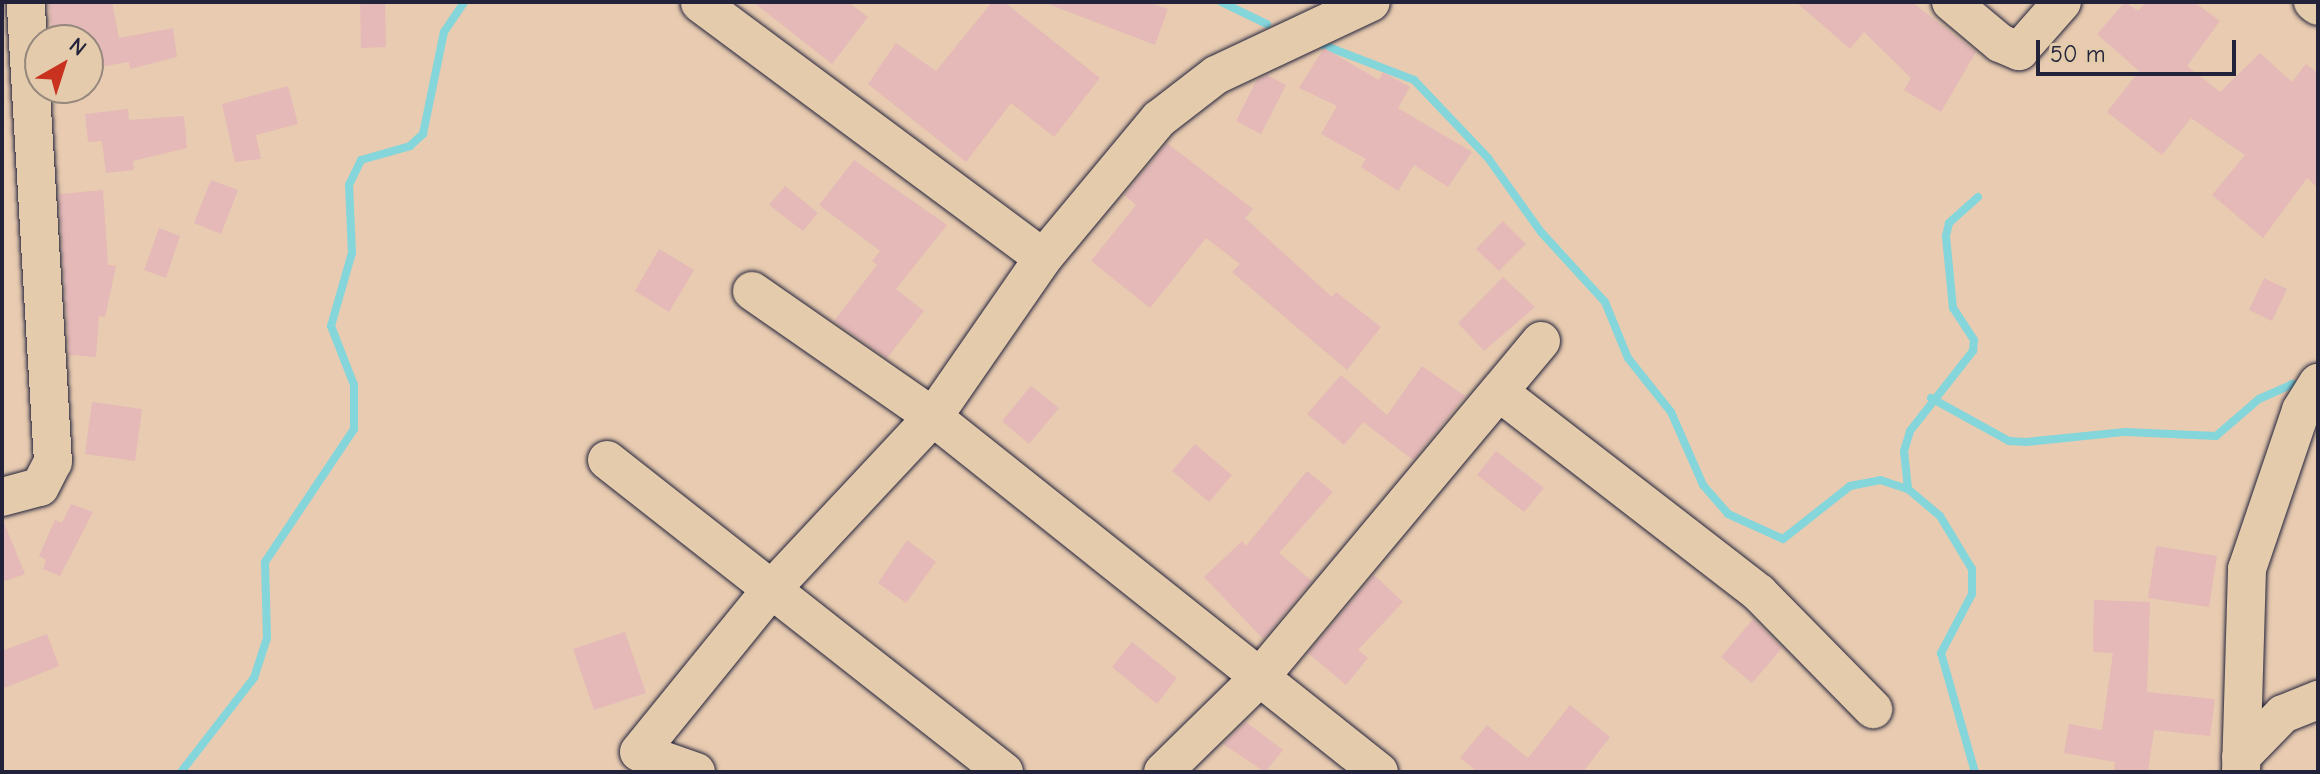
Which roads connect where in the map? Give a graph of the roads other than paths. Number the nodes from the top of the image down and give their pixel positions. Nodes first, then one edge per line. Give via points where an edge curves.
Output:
1 (26, 2) edge
2 (1371, 2) edge
3 (1951, 2) edge
4 (2062, 2) edge
5 (700, 3) edge
6 (1043, 258) junction
7 (752, 291) dead end
8 (1541, 341) dead end
9 (2318, 383) edge
10 (1499, 392) junction
11 (933, 417) junction
12 (607, 460) dead end
13 (2, 497) edge
14 (769, 592) junction
15 (1260, 677) junction
16 (2318, 700) edge
17 (1873, 709) dead end
18 (2241, 765) edge
19 (696, 772) edge
20 (1004, 772) edge
21 (1163, 772) edge
22 (1379, 772) edge

1 - 13 street via 53,462 40,487
2 - 6 street via 1216,75 1181,101
3 - 4 street via 2000,43 2019,51
5 - 6 street
6 - 11 street
7 - 11 street
8 - 10 street
9 - 18 street via 2301,410 2247,569
10 - 15 street
10 - 17 street via 1759,593
11 - 14 street
11 - 15 street
12 - 14 street
14 - 19 street via 639,752
14 - 20 street
15 - 21 street
15 - 22 street
16 - 18 street via 2283,714

